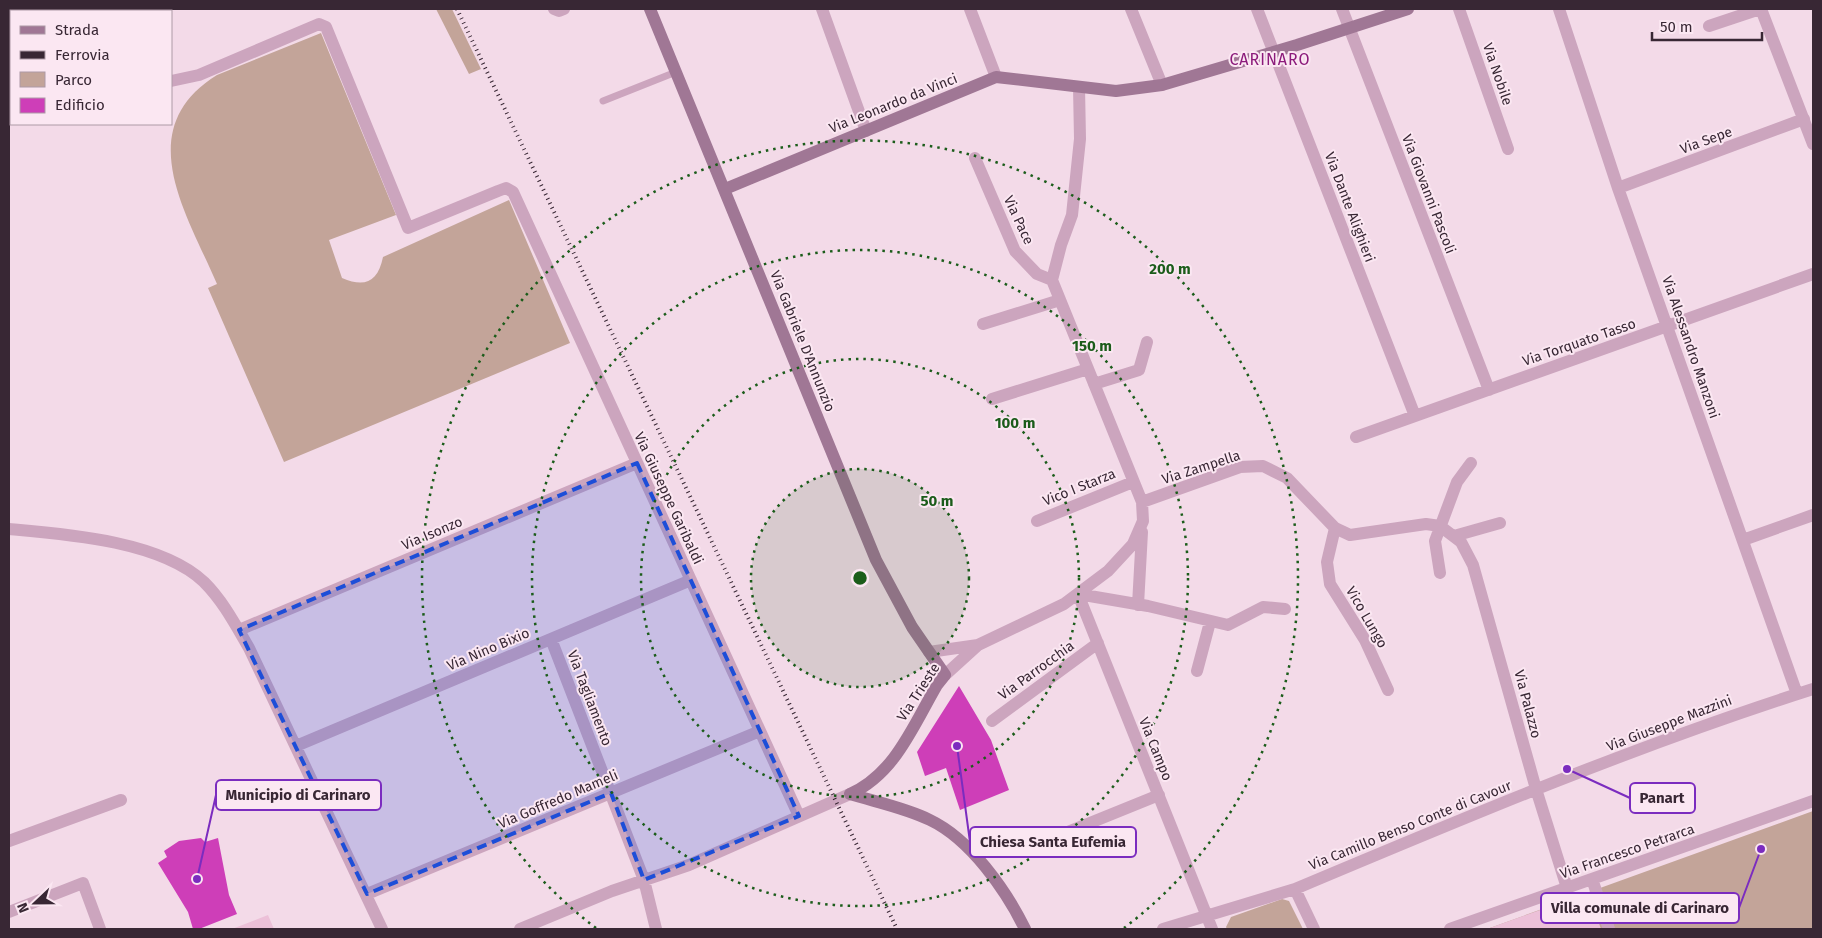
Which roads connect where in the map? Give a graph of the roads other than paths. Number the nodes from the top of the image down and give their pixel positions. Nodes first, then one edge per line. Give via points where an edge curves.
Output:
1 (554, 9) edge
2 (564, 9) edge
3 (650, 9) edge
4 (822, 9) edge
5 (970, 9) edge
6 (1131, 9) edge
7 (1257, 9) edge
8 (1342, 9) edge
9 (1408, 9) edge
10 (1460, 9) edge
11 (1559, 9) edge
12 (1760, 9) edge
13 (1709, 26) dead end
14 (1349, 28) junction
15 (1274, 52) junction
16 (676, 72) junction
17 (996, 77) junction
18 (172, 81) edge
19 (1162, 85) junction
20 (1079, 87) junction
21 (603, 101) dead end
22 (1804, 120) junction
23 (866, 131) junction
24 (1813, 144) edge
25 (1508, 149) dead end
26 (975, 158) dead end
27 (1618, 188) junction
28 (725, 189) junction
29 (1813, 274) edge
30 (1052, 280) junction
31 (1060, 300) junction
32 (983, 324) dead end
33 (1668, 326) junction
34 (1147, 342) dead end
35 (1088, 369) junction
36 (1094, 384) junction
37 (1489, 390) junction
38 (992, 399) dead end
39 (1415, 416) junction
40 (1356, 437) dead end
41 (637, 463) junction
42 (1471, 463) dead end
43 (1133, 482) junction
44 (1142, 502) junction
45 (1813, 515) edge
46 (1037, 521) dead end
47 (1143, 521) junction
48 (1500, 523) dead end
49 (1335, 528) junction
50 (9, 529) edge
51 (1448, 532) junction
52 (1743, 540) junction
53 (1440, 573) dead end
54 (690, 580) junction
55 (1078, 594) junction
56 (1138, 604) junction
57 (1284, 609) dead end
58 (1210, 622) junction
59 (239, 630) junction
60 (551, 639) junction
61 (1098, 643) junction
62 (978, 645) junction
63 (929, 652) junction
64 (1197, 670) dead end
65 (945, 675) junction
66 (1813, 689) edge
67 (1388, 690) dead end
68 (1797, 694) junction
69 (992, 721) dead end
70 (760, 731) junction
71 (296, 746) junction
72 (1536, 790) junction
73 (610, 793) junction
74 (850, 794) junction
75 (1159, 795) junction
76 (121, 800) dead end
77 (1813, 801) edge
78 (799, 816) junction
79 (9, 841) edge
80 (1038, 844) dead end
81 (1592, 879) junction
82 (644, 880) junction
83 (1567, 888) junction
84 (1295, 889) junction
85 (367, 894) junction
86 (9, 912) edge
87 (1207, 915) junction
88 (100, 929) edge
89 (382, 929) edge
90 (520, 929) edge
91 (656, 929) edge
92 (1025, 929) edge
93 (1163, 929) edge
94 (1212, 929) edge
95 (1314, 929) edge
96 (1450, 929) edge
97 (1609, 929) edge

1 - 2 street
3 - 16 street, Via Gabriele D'Annunzio
4 - 23 street
5 - 17 street
6 - 19 street
7 - 15 street, Via Dante Alighieri
8 - 14 street, Via Giovanni Pascoli
9 - 14 street, Via Leonardo da Vinci
10 - 25 street, Via Nobile
11 - 27 street, Via Alessandro Manzoni
12 - 13 street
12 - 22 street
14 - 15 street, Via Leonardo da Vinci
14 - 37 street, Via Giovanni Pascoli
15 - 19 street, Via Leonardo da Vinci
15 - 39 street, Via Dante Alighieri
16 - 21 lane
16 - 28 street, Via Gabriele D'Annunzio
17 - 20 street, Via Leonardo da Vinci
17 - 23 street, Via Leonardo da Vinci
18 - 41 street, Via Giuseppe Garibaldi via 199,75 319,24 326,27 408,228 506,188 513,192
19 - 20 street, Via Leonardo da Vinci via 1116,91
20 - 30 street via 1080,139 1072,215
22 - 24 street
22 - 27 street, Via Sepe
23 - 28 street, Via Leonardo da Vinci
26 - 30 street, Via Pace via 1015,251 1037,274
27 - 33 street, Via Alessandro Manzoni
28 - 63 street, Via Gabriele D'Annunzio via 876,560
29 - 33 street, Via Torquato Tasso
30 - 31 street
31 - 32 street
31 - 35 street
33 - 37 street, Via Torquato Tasso
33 - 52 street, Via Alessandro Manzoni
34 - 36 street via 1139,370
35 - 36 street
35 - 38 street
36 - 43 street
37 - 39 street, Via Torquato Tasso
39 - 40 street, Via Torquato Tasso
41 - 54 street, Via Giuseppe Garibaldi
41 - 59 street, Via Isonzo
42 - 51 street via 1457,482
43 - 44 street
43 - 46 street, Vico I Starza
44 - 47 street
44 - 49 street, Via Zampella via 1240,467 1263,466 1287,478
45 - 52 street
47 - 55 street, Via Trieste via 1133,544 1108,571
47 - 56 street
48 - 51 street
49 - 51 street via 1350,535 1426,524
49 - 67 street, Vico Lungo via 1327,562 1330,584 1365,640
50 - 59 street via 76,534 136,548 177,564 203,581 226,608
51 - 53 street via 1435,541
51 - 72 street, Via Palazzo via 1461,542 1473,565
52 - 68 street, Via Alessandro Manzoni
54 - 60 street, Via Nino Bixio
54 - 70 street, Via Giuseppe Garibaldi
55 - 56 street
55 - 61 street, Via Campo
55 - 62 street, Via Trieste via 1064,604
56 - 58 street
57 - 58 street via 1262,607 1228,625
58 - 64 street
59 - 71 street
60 - 71 street, Via Nino Bixio
60 - 73 street, Via Tagliamento
61 - 69 street, Via Parrocchia
61 - 75 street, Via Campo
62 - 63 street
62 - 65 street, Via Trieste
63 - 65 street, Via Gabriele D'Annunzio
65 - 74 street, Via Trieste via 892,763 864,788
66 - 68 street, Via Giuseppe Mazzini
68 - 72 street, Via Giuseppe Mazzini via 1738,713
70 - 73 street, Via Goffredo Mameli
70 - 78 street, Via Giuseppe Garibaldi
71 - 85 street
72 - 83 street, Via Palazzo
72 - 84 street, Via Camillo Benso Conte di Cavour
73 - 82 street, Via Tagliamento
73 - 85 street, Via Goffredo Mameli
74 - 78 street
74 - 92 street via 930,820 960,840 994,879
75 - 80 street
75 - 87 street, Via Campo
76 - 79 street
77 - 81 street, Via Francesco Petrarca
78 - 82 street
81 - 83 street, Via Francesco Petrarca
81 - 97 street
82 - 90 street
82 - 91 street, Via Tagliamento
83 - 96 street, Via Francesco Petrarca
84 - 87 street, Via Camillo Benso Conte di Cavour
84 - 95 street
85 - 89 street
86 - 88 street via 83,883
87 - 93 street, Via Camillo Benso Conte di Cavour
87 - 94 street, Via Campo

